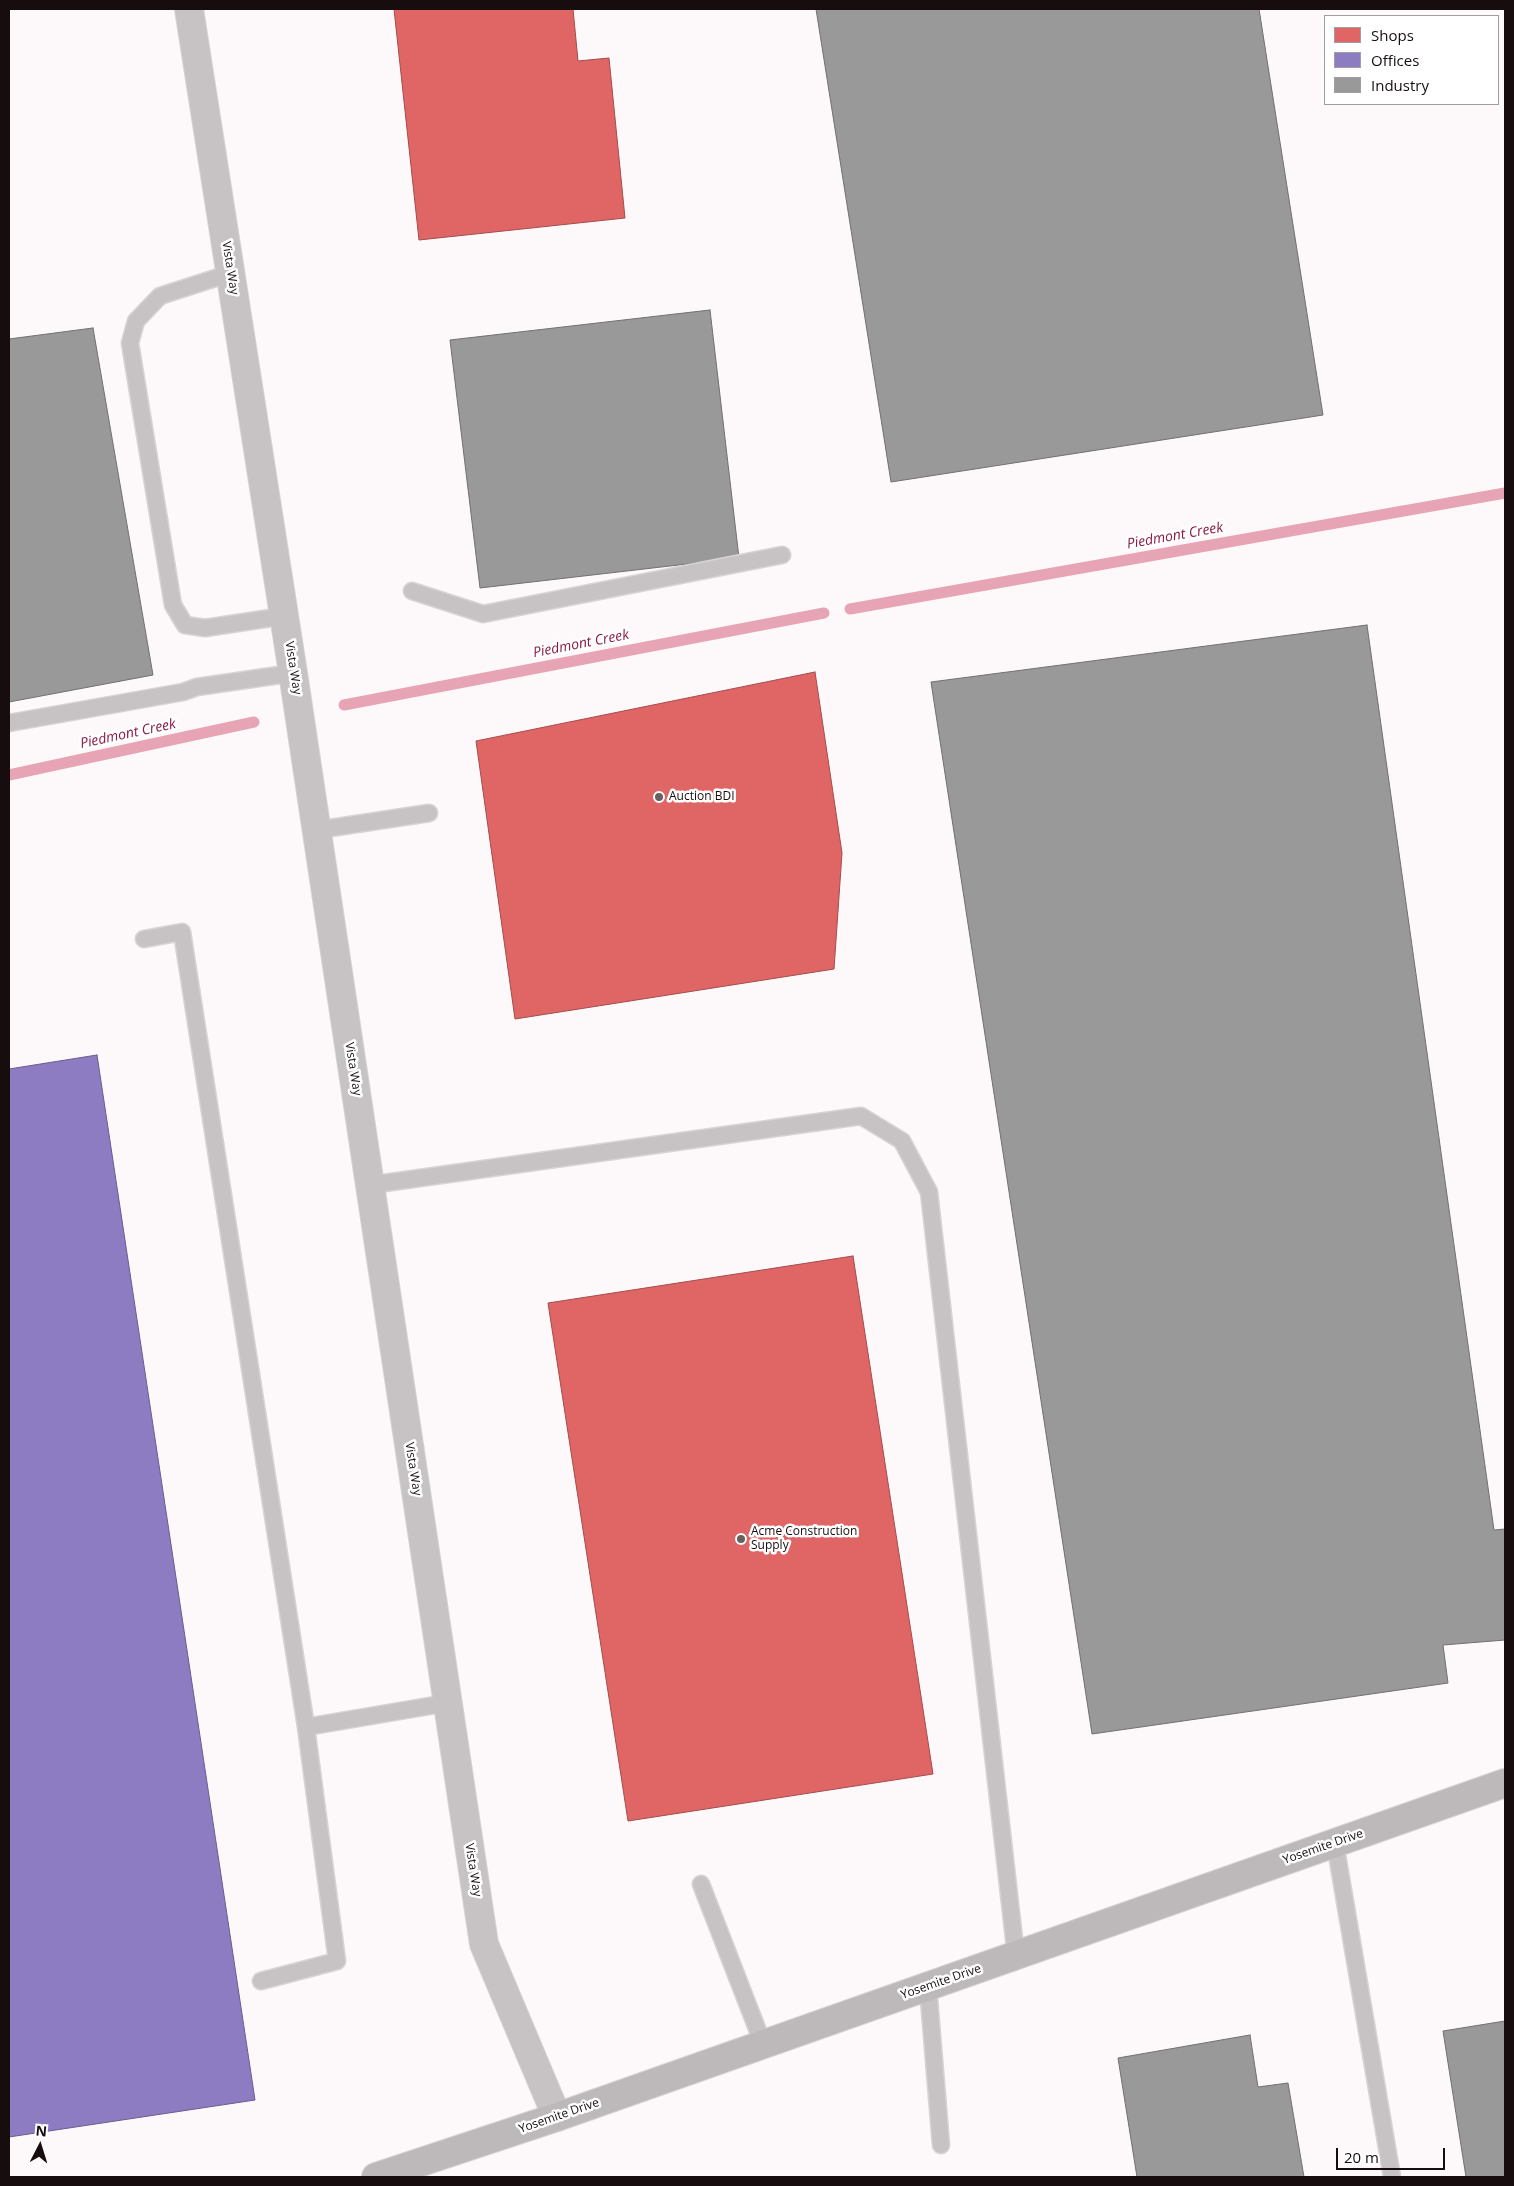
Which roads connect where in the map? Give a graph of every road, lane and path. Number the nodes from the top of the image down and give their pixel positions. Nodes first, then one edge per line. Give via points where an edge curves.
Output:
1 (189, 9) edge
2 (231, 273) junction
3 (782, 555) dead end
4 (412, 592) dead end
5 (284, 616) junction
6 (294, 673) junction
7 (9, 723) edge
8 (429, 813) dead end
9 (317, 830) junction
10 (144, 939) dead end
11 (370, 1184) junction
12 (447, 1703) junction
13 (306, 1727) junction
14 (1505, 1784) edge
15 (1335, 1843) junction
16 (701, 1884) dead end
17 (1016, 1956) junction
18 (261, 1982) dead end
19 (928, 1987) junction
20 (763, 2044) junction
21 (557, 2117) junction
22 (941, 2145) dead end
23 (418, 2171) edge
24 (376, 2177) edge
25 (1392, 2177) edge

1 - 2 street, Vista Way
2 - 5 street, Vista Way
2 - 5 lane via 160,296 136,321 130,343 173,605 185,625 205,628
3 - 4 lane via 483,614
5 - 6 street, Vista Way
6 - 7 lane
6 - 9 street, Vista Way
8 - 9 lane
9 - 11 street, Vista Way
10 - 13 lane via 182,932
11 - 12 street, Vista Way
11 - 17 lane via 861,1116 902,1141 929,1192
12 - 13 lane
12 - 21 street, Vista Way via 484,1944
13 - 18 lane via 336,1961
14 - 15 main road, Yosemite Drive
15 - 17 main road, Yosemite Drive
15 - 25 lane
16 - 20 lane
17 - 19 main road, Yosemite Drive
19 - 20 main road, Yosemite Drive
19 - 22 lane
20 - 21 main road, Yosemite Drive
21 - 23 main road, Yosemite Drive
23 - 24 main road, Yosemite Drive

